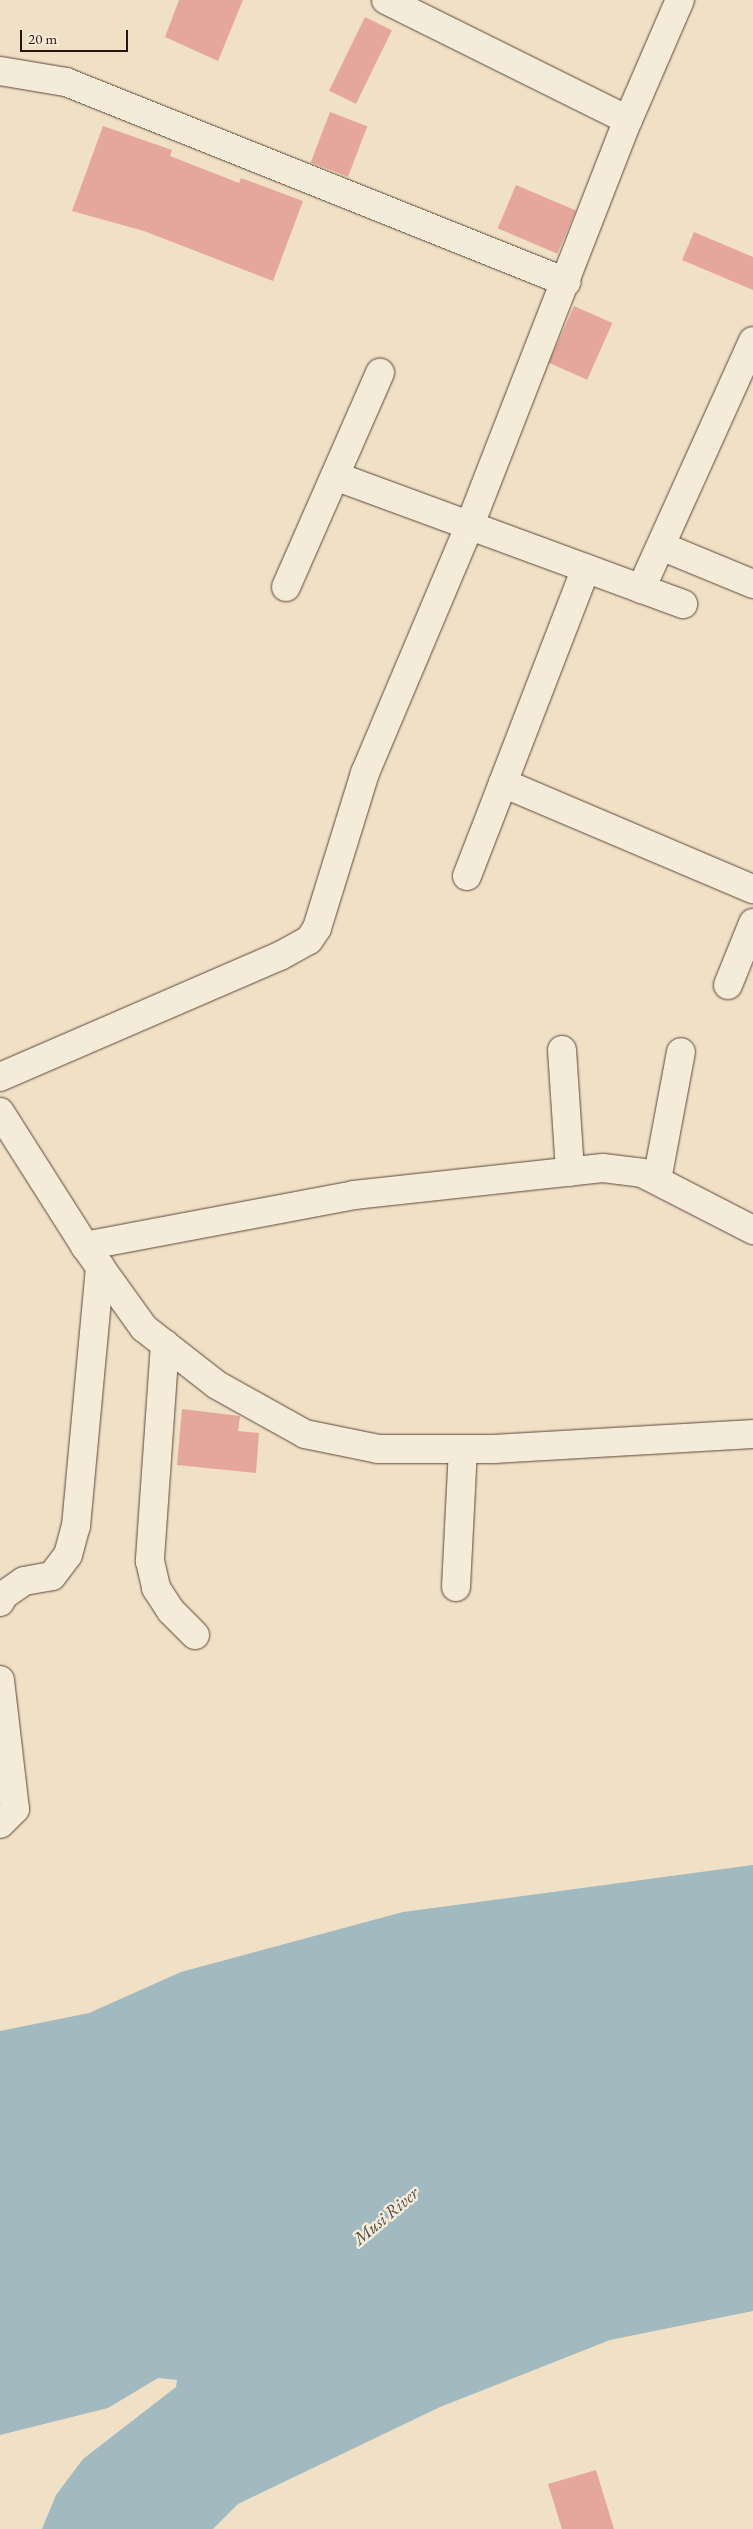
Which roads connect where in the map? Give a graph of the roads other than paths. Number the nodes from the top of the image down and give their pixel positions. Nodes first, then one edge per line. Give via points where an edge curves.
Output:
1 (386, 0) edge
2 (680, 0) edge
3 (430, 10) edge
4 (0, 70) edge
5 (628, 120) junction
6 (566, 282) junction
7 (753, 341) edge
8 (380, 373) dead end
9 (335, 476) junction
10 (469, 527) junction
11 (661, 546) junction
12 (586, 568) junction
13 (753, 584) edge
14 (286, 588) dead end
15 (641, 589) junction
16 (683, 604) dead end
17 (503, 783) junction
18 (467, 876) dead end
19 (753, 889) edge
20 (753, 923) edge
21 (728, 985) dead end
22 (562, 1050) dead end
23 (681, 1052) dead end
24 (0, 1077) edge
25 (0, 1112) edge
26 (570, 1172) junction
27 (657, 1180) junction
28 (753, 1230) edge
29 (92, 1256) junction
30 (164, 1344) junction
31 (753, 1434) edge
32 (463, 1449) junction
33 (456, 1587) dead end
34 (0, 1602) edge
35 (195, 1635) dead end
36 (0, 1680) edge
37 (0, 1824) edge

1 - 3 street
2 - 5 street
3 - 5 street
4 - 6 street via 66,82
5 - 6 street
6 - 10 street
7 - 11 street
8 - 9 street
9 - 10 street
9 - 14 street
10 - 12 street
10 - 24 street via 365,773 317,928 309,940 280,956
11 - 13 street
11 - 15 street
12 - 15 street
12 - 17 street
15 - 16 street
17 - 18 street
17 - 19 street
20 - 21 street
22 - 26 street
23 - 27 street
25 - 29 street
26 - 27 street via 603,1168 642,1173
26 - 29 street via 354,1195
27 - 28 street
29 - 30 street via 144,1328
29 - 34 street via 76,1526 70,1548 52,1576 24,1581
30 - 32 street via 217,1386 305,1434 378,1449
30 - 35 street via 150,1561 156,1588 171,1611
31 - 32 street
32 - 33 street
36 - 37 street via 15,1809

